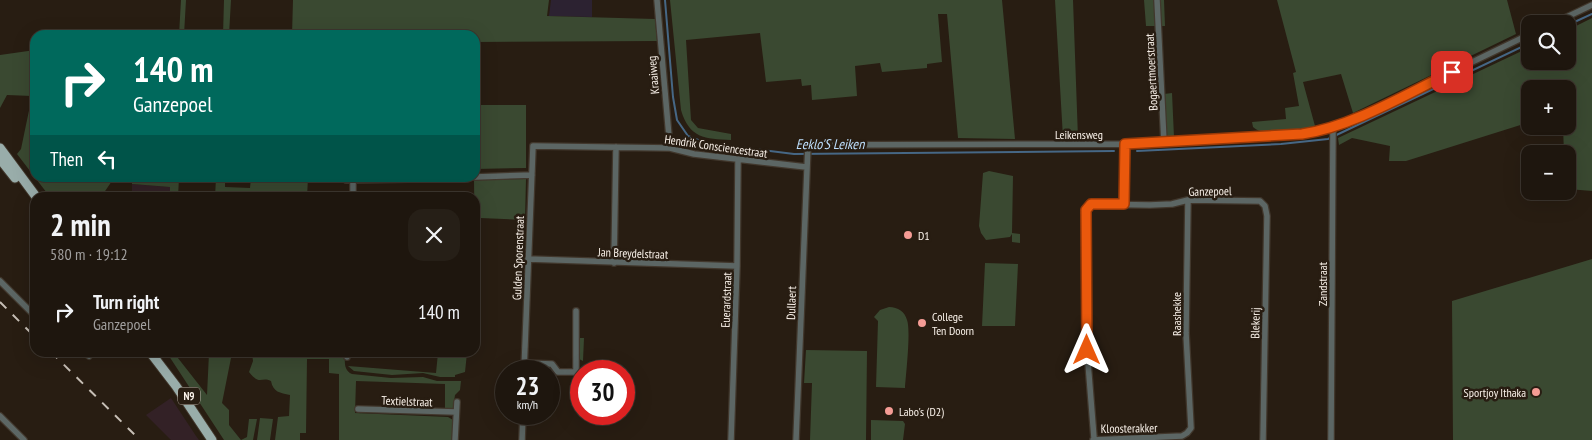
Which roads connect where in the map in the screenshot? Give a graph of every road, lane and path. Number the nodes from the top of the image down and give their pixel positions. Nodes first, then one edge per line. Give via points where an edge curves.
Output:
1 (657, 0) edge
2 (1157, 0) edge
3 (1592, 5) edge
4 (1571, 15) edge
5 (1521, 38) edge
6 (1333, 130) junction
7 (1164, 142) junction
8 (1125, 144) junction
9 (533, 146) joint
10 (0, 148) edge
11 (616, 148) junction
12 (670, 148) junction
13 (0, 159) edge
14 (738, 160) junction
15 (806, 167) junction
16 (532, 176) junction
17 (480, 177) edge
18 (33, 192) edge
19 (30, 197) edge
20 (1188, 200) junction
21 (1124, 204) junction
22 (1265, 206) joint
23 (528, 259) junction
24 (614, 263) junction
25 (737, 266) junction
26 (0, 281) edge
27 (30, 311) edge
28 (576, 311) dead end
29 (154, 357) edge
30 (161, 357) edge
31 (524, 360) edge
32 (560, 372) edge
33 (457, 402) dead end
34 (358, 409) dead end
35 (456, 412) junction
36 (0, 416) edge
37 (522, 425) edge
38 (1191, 428) joint
39 (1167, 438) edge
40 (1093, 439) edge
41 (24, 440) edge
42 (212, 440) edge
43 (219, 440) edge
44 (455, 440) edge
45 (522, 440) edge
46 (730, 440) edge
47 (796, 440) edge
48 (1263, 440) edge
49 (1332, 440) edge

1 - 12 street, Kraaiweg
2 - 7 street, Bogaertmoerstraat
3 - 4 street
5 - 6 street, Leikensweg
6 - 7 street, Leikensweg
6 - 49 street, Zandstraat
7 - 8 street, Leikensweg
8 - 15 street, Leikensweg via 820,144 808,145
8 - 21 street
9 - 11 street, Hendrik Consciencestraat
9 - 16 street, Gulden Sporenstraat
10 - 18 main road
11 - 12 street, Hendrik Consciencestraat
11 - 24 street
12 - 14 street, Hendrik Consciencestraat
13 - 19 main road
14 - 15 street, Hendrik Consciencestraat
14 - 25 street, Euerardstraat
15 - 47 street, Dullaert
16 - 17 street
16 - 23 street, Gulden Sporenstraat
20 - 21 street, Ganzepoel via 1172,204
20 - 22 street, Ganzepoel via 1260,201
20 - 38 street, Raashekke via 1186,333
21 - 40 street, Ganzepoel via 1091,204 1086,210 1087,350
22 - 48 street, Blekerij
23 - 24 street, Jan Breydelstraat
23 - 31 street, Gulden Sporenstraat
24 - 25 street, Jan Breydelstraat
25 - 46 street, Euerardstraat
26 - 27 street
28 - 32 street via 576,372
29 - 42 main road, N9
30 - 43 main road, N9
33 - 35 street
34 - 35 street, Textielstraat
35 - 44 street
36 - 41 street
37 - 45 street
38 - 39 street, Kloosterakker via 1187,434
39 - 40 street, Kloosterakker

